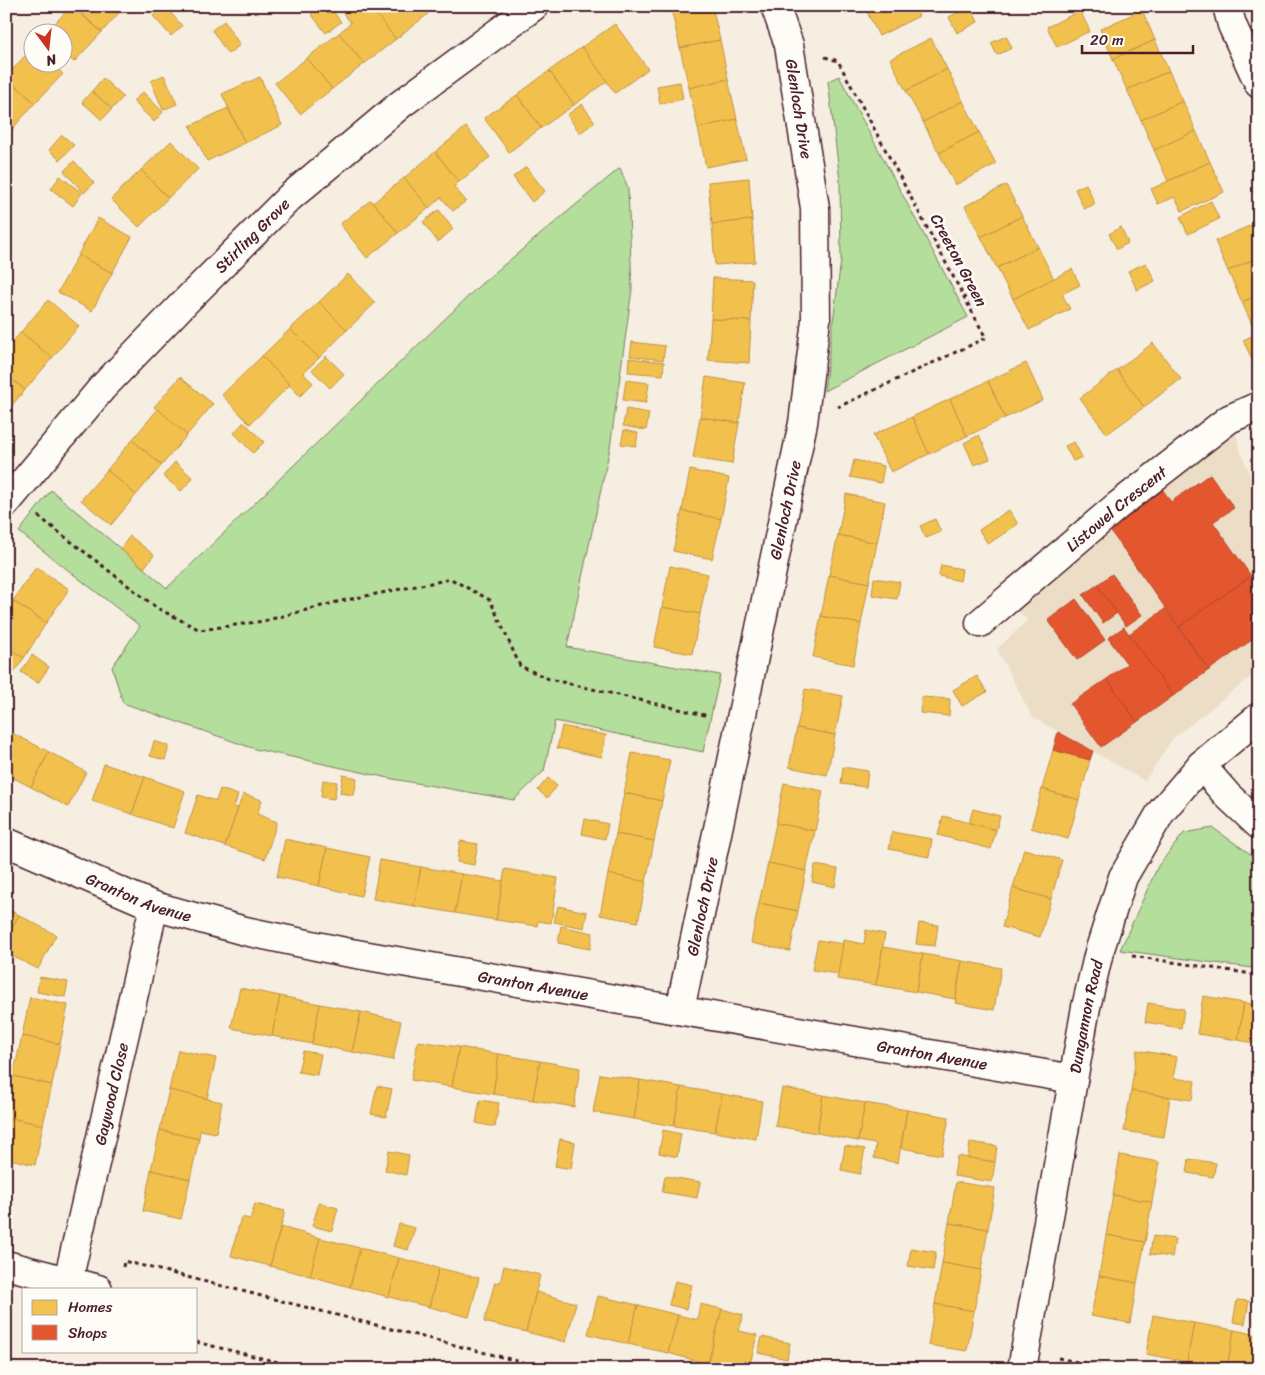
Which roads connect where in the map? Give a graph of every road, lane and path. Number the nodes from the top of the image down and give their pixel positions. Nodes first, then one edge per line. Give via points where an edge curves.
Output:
1 (534, 6) edge
2 (774, 6) edge
3 (1227, 6) edge
4 (789, 45) junction
5 (1259, 84) edge
6 (1259, 406) edge
7 (803, 423) junction
8 (9, 499) edge
9 (980, 623) dead end
10 (1259, 717) edge
11 (740, 724) junction
12 (1201, 765) junction
13 (1259, 825) edge
14 (6, 842) edge
15 (154, 906) junction
16 (1099, 952) junction
17 (1259, 975) edge
18 (680, 1010) junction
19 (1073, 1079) junction
20 (6, 1266) edge
21 (122, 1271) dead end
22 (68, 1281) junction
23 (94, 1288) edge
24 (198, 1342) edge
25 (1024, 1360) edge
26 (306, 1369) edge
27 (549, 1369) edge
28 (1112, 1369) edge

1 - 8 street, Stirling Grove via 401,104 290,198 102,388
2 - 4 street, Glenloch Drive
3 - 5 street via 1232,25
4 - 7 street, Glenloch Drive via 814,208 816,320
4 - 7 path, Creeton Green via 838,61 986,338
6 - 9 street, Listowel Crescent via 1229,419 1206,436 1116,507
7 - 11 street, Glenloch Drive
8 - 11 path via 157,608 200,630 264,621 341,601 451,579 490,600 520,666 548,679
10 - 12 street, Dungannon Road
11 - 18 street, Glenloch Drive
12 - 13 street
12 - 16 street, Dungannon Road via 1161,812 1123,877
14 - 15 street, Granton Avenue
15 - 18 street, Granton Avenue via 245,931 336,950
15 - 22 street, Gaywood Close
16 - 17 path
16 - 19 street, Dungannon Road
18 - 19 street, Granton Avenue
19 - 25 street, Dungannon Road
20 - 22 street
21 - 27 path via 124,1262
22 - 23 street
24 - 26 path
25 - 28 path

